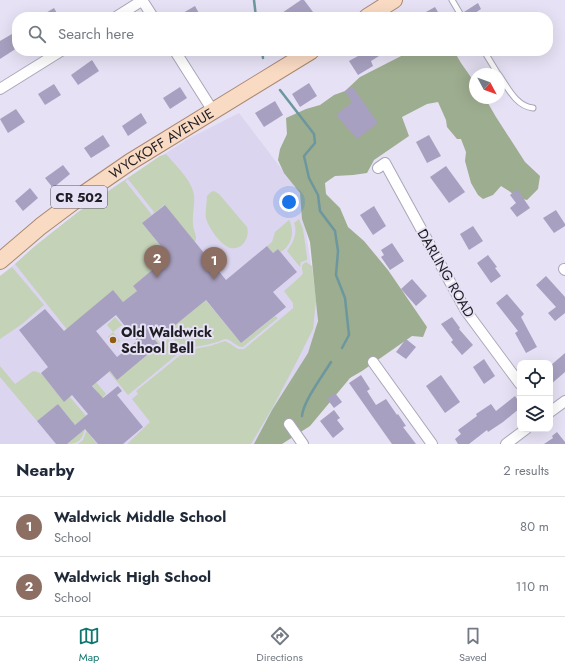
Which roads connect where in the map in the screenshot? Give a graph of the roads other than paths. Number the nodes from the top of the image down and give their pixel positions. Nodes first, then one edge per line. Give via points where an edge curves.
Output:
1 (142, 0) edge
2 (394, 0) edge
3 (452, 0) edge
4 (124, 12) edge
5 (150, 12) edge
6 (375, 12) edge
7 (459, 12) edge
8 (53, 56) edge
9 (178, 56) edge
10 (303, 56) edge
11 (487, 56) edge
12 (495, 68) edge
13 (505, 84) edge
14 (0, 89) edge
15 (533, 108) dead end
16 (213, 111) junction
17 (378, 168) dead end
18 (0, 261) edge
19 (373, 362) dead end
20 (517, 380) edge
21 (565, 401) edge
22 (553, 410) edge
23 (289, 424) dead end
24 (522, 432) edge
25 (303, 444) edge
26 (432, 444) edge
27 (506, 444) edge

1 - 4 street
1 - 5 street
2 - 6 main road
3 - 7 lane
8 - 14 street
9 - 16 street
10 - 16 main road, WYCKOFF AVENUE / CR 502
11 - 12 lane
13 - 15 lane via 522,105
16 - 18 main road, WYCKOFF AVENUE / CR 502 via 85,193
17 - 20 street, DARLING ROAD via 385,163 466,311
19 - 26 street
21 - 22 street
23 - 25 street
24 - 27 street

